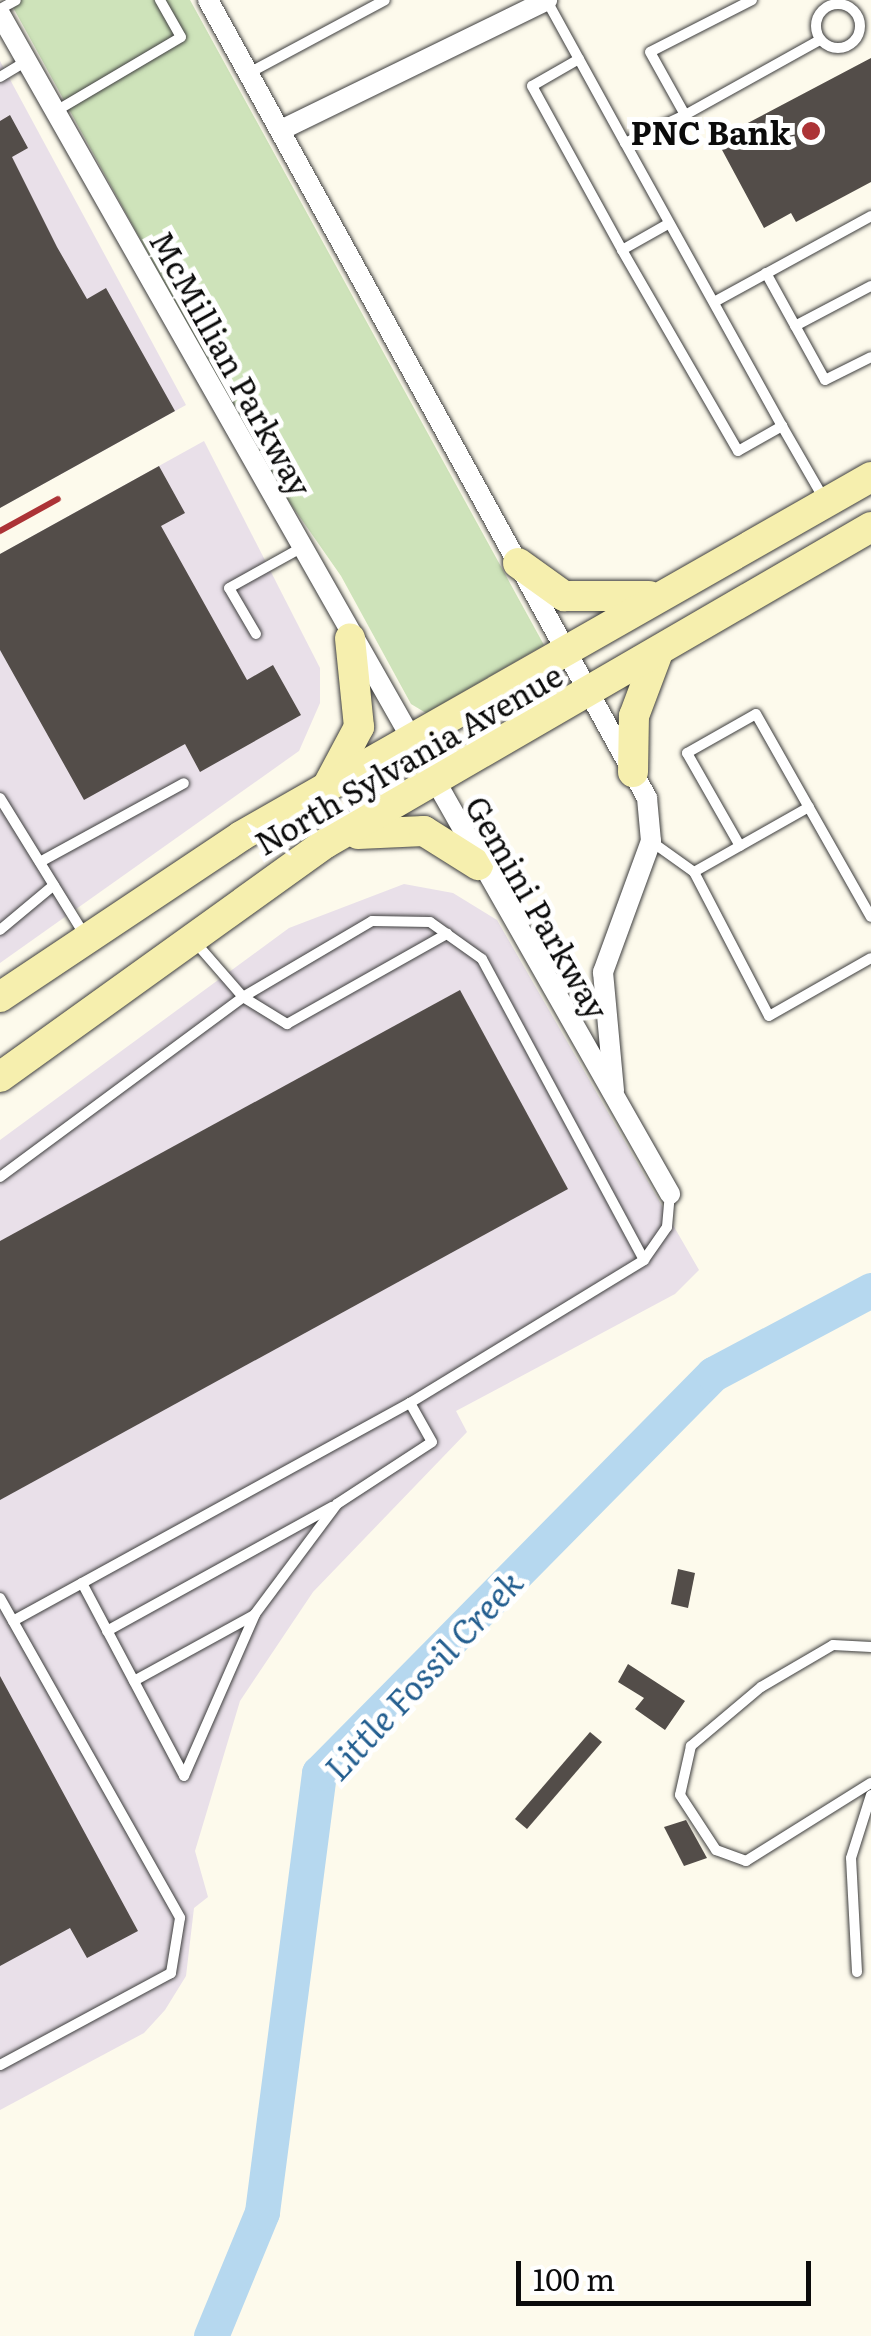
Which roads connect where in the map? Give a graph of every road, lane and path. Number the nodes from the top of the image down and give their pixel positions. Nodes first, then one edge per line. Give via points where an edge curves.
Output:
1 (16, 0) edge
2 (160, 0) edge
3 (208, 0) edge
4 (385, 0) edge
5 (546, 0) edge
6 (752, 0) edge
7 (841, 1) edge
8 (0, 12) edge
9 (866, 15) edge
10 (820, 40) junction
11 (578, 60) junction
12 (28, 61) junction
13 (249, 73) junction
14 (0, 77) edge
15 (56, 111) junction
16 (685, 115) junction
17 (281, 130) junction
18 (625, 143) junction
19 (871, 216) edge
20 (668, 224) junction
21 (622, 250) junction
22 (766, 274) junction
23 (871, 286) edge
24 (716, 301) junction
25 (795, 326) junction
26 (871, 357) edge
27 (782, 426) junction
28 (871, 478) edge
29 (826, 502) junction
30 (871, 527) edge
31 (301, 548) junction
32 (518, 564) junction
33 (662, 594) junction
34 (256, 634) dead end
35 (350, 638) junction
36 (658, 652) junction
37 (568, 653) junction
38 (590, 692) junction
39 (408, 743) junction
40 (634, 772) junction
41 (184, 783) dead end
42 (431, 784) junction
43 (321, 792) junction
44 (0, 798) edge
45 (809, 807) junction
46 (651, 842) junction
47 (326, 844) junction
48 (740, 846) junction
49 (40, 862) junction
50 (478, 865) junction
51 (694, 872) junction
52 (54, 885) junction
53 (871, 917) edge
54 (0, 930) edge
55 (447, 934) junction
56 (86, 937) junction
57 (191, 937) junction
58 (871, 958) edge
59 (0, 997) edge
60 (243, 997) junction
61 (0, 1077) edge
62 (616, 1102) junction
63 (0, 1176) edge
64 (670, 1194) joint
65 (644, 1260) junction
66 (410, 1404) junction
67 (338, 1504) junction
68 (82, 1583) junction
69 (0, 1598) edge
70 (254, 1614) junction
71 (13, 1621) junction
72 (107, 1631) junction
73 (871, 1647) edge
74 (134, 1681) junction
75 (871, 1782) edge
76 (871, 1794) edge
77 (857, 1972) dead end
78 (0, 2065) edge

1 - 8 lane
2 - 15 lane via 181,37
3 - 13 street
4 - 13 lane
5 - 11 lane
5 - 17 street
6 - 16 lane via 650,52
7 - 9 lane
7 - 10 lane via 822,10
8 - 12 street, McMillian Parkway
9 - 10 lane via 856,41 832,50
10 - 16 lane
11 - 18 lane
11 - 21 lane via 532,86
12 - 14 lane
12 - 15 street, McMillian Parkway
13 - 17 street
15 - 31 street, McMillian Parkway
16 - 18 lane
17 - 32 street
18 - 20 lane
19 - 22 lane
20 - 21 lane
20 - 24 lane
21 - 27 lane via 738,451
22 - 24 lane
22 - 25 lane
23 - 25 lane
24 - 27 lane
25 - 26 lane via 825,380
27 - 29 lane
28 - 29 main road, North Sylvania Avenue
29 - 33 main road, North Sylvania Avenue
30 - 36 main road, North Sylvania Avenue
31 - 34 lane via 229,588
31 - 35 street, McMillian Parkway
32 - 33 main road via 564,596 612,603
32 - 37 street
33 - 37 main road, North Sylvania Avenue
35 - 39 street, McMillian Parkway
35 - 43 main road via 360,727
36 - 38 main road, North Sylvania Avenue
36 - 40 main road via 634,716
37 - 38 street, Gemini Parkway
37 - 39 main road, North Sylvania Avenue
38 - 40 street, Gemini Parkway
38 - 42 main road, North Sylvania Avenue
39 - 42 street, Gemini Parkway
39 - 43 main road, North Sylvania Avenue
40 - 46 street, Gemini Parkway via 653,815
41 - 49 lane
42 - 47 main road, North Sylvania Avenue
42 - 50 street, Gemini Parkway
43 - 56 main road, North Sylvania Avenue
44 - 49 lane
45 - 48 lane
45 - 48 lane via 756,714 704,743 687,753
45 - 53 lane
46 - 51 lane
46 - 62 street, Gemini Parkway via 603,972
47 - 50 main road via 424,831
47 - 57 main road, North Sylvania Avenue
48 - 51 lane
49 - 52 lane
50 - 62 street, Gemini Parkway
51 - 58 lane via 769,1016
52 - 54 lane
52 - 56 lane
55 - 60 lane via 430,922 372,922
55 - 60 lane via 287,1024
55 - 65 lane via 482,960
56 - 59 main road, North Sylvania Avenue
57 - 60 lane
57 - 61 main road, North Sylvania Avenue
60 - 63 lane
62 - 64 street, Gemini Parkway
64 - 65 lane via 667,1226
65 - 66 lane
66 - 67 lane via 432,1442
66 - 68 lane
67 - 70 lane
67 - 72 lane
68 - 71 lane
68 - 72 lane
69 - 71 lane
70 - 74 lane
70 - 74 lane via 184,1776
71 - 78 lane via 180,1918 171,1973
72 - 74 lane
73 - 75 lane via 832,1644 762,1687 691,1746 680,1794 716,1850 746,1862
76 - 77 lane via 852,1858

